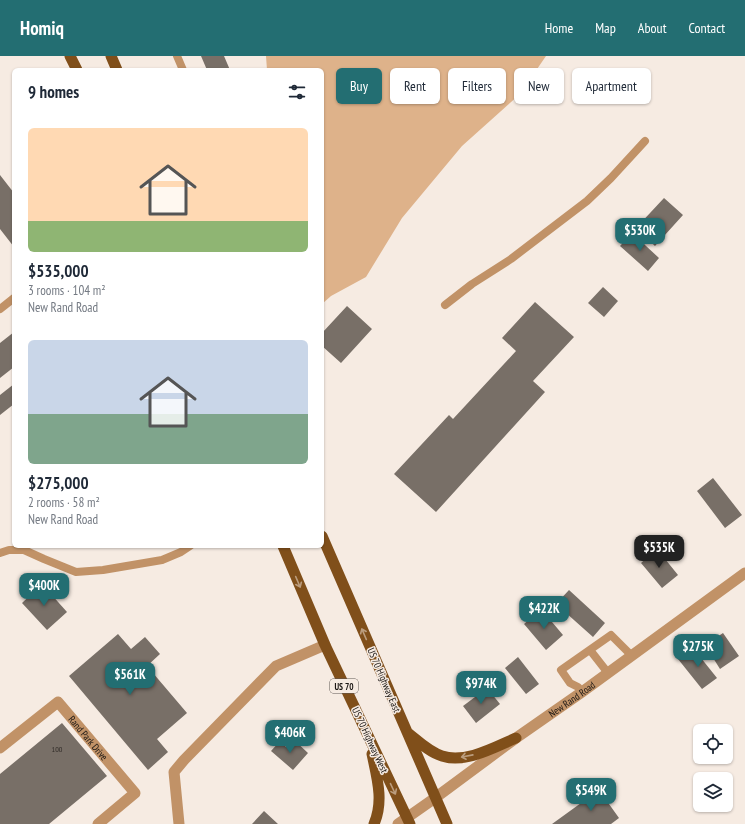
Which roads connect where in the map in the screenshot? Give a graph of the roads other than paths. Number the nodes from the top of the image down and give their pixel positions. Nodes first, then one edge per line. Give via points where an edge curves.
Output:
1 (70, 56) edge
2 (111, 56) edge
3 (178, 56) edge
4 (76, 68) edge
5 (117, 68) edge
6 (182, 68) edge
7 (645, 141) dead end
8 (12, 300) edge
9 (445, 305) dead end
10 (0, 309) edge
11 (324, 541) edge
12 (187, 548) edge
13 (284, 548) edge
14 (0, 553) edge
15 (745, 573) edge
16 (325, 645) junction
17 (590, 650) junction
18 (632, 655) junction
19 (608, 673) junction
20 (582, 692) junction
21 (407, 732) junction
22 (368, 736) junction
23 (516, 738) junction
24 (0, 748) edge
25 (436, 798) junction
26 (405, 822) edge
27 (98, 824) edge
28 (179, 824) edge
29 (374, 824) edge
30 (447, 824) edge

1 - 4 main road
2 - 5 main road
3 - 6 lane
7 - 9 lane via 588,201
8 - 10 lane
21 -> 11 main road, US 70 Highway East
12 - 14 lane via 162,560 76,572 24,550
13 -> 16 main road, US 70 Highway West / US 70
15 - 18 street, New Rand Road
16 - 22 main road, US 70 Highway West / US 70
16 - 28 street via 276,666 174,772
17 - 18 lane via 611,635
17 - 19 lane
17 - 20 lane via 561,670 570,684
18 - 19 street, New Rand Road
19 - 20 street, New Rand Road
20 - 23 street, New Rand Road
23 -> 21 main road via 484,752 451,758 430,750
21 - 25 main road, US 70 Highway East
22 -> 26 main road, US 70 Highway West / US 70
22 - 29 main road via 380,794
23 - 25 street, New Rand Road
24 - 27 street, Rand Park Drive via 58,702 135,794
25 - 26 street, New Rand Road
25 - 30 main road, US 70 Highway East

